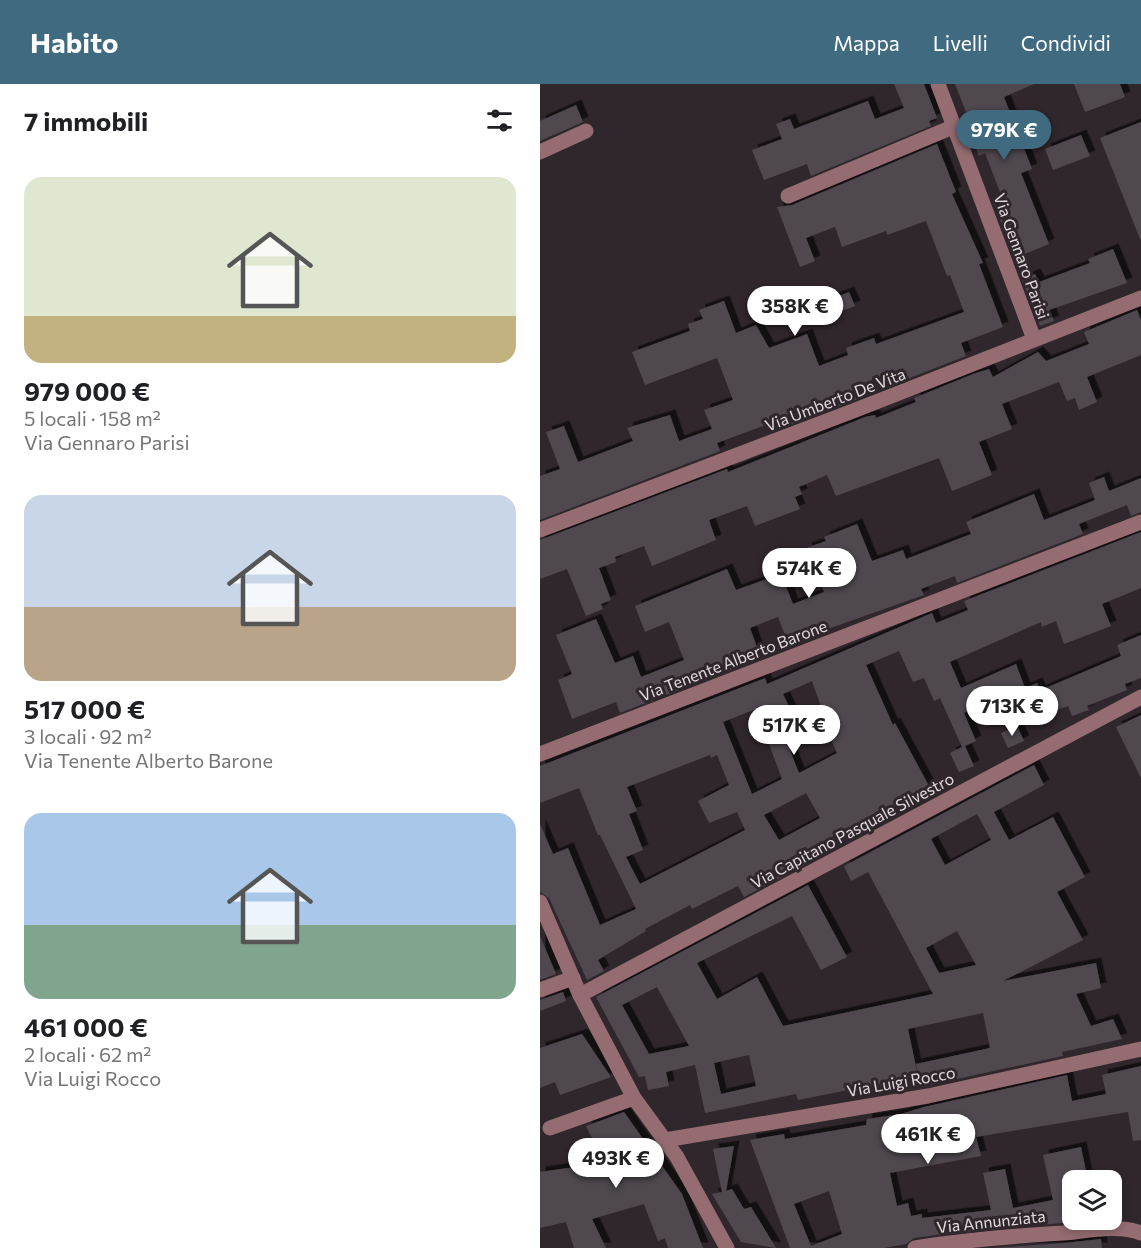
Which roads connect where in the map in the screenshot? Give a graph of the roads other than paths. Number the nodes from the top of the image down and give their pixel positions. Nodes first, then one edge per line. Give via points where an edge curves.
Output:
1 (938, 84) edge
2 (955, 126) junction
3 (586, 131) dead end
4 (540, 152) edge
5 (788, 196) dead end
6 (1141, 298) edge
7 (1034, 339) junction
8 (1141, 522) edge
9 (540, 530) edge
10 (1141, 697) edge
11 (540, 754) edge
12 (541, 909) edge
13 (573, 978) junction
14 (540, 990) edge
15 (580, 995) junction
16 (1141, 1049) edge
17 (634, 1098) junction
18 (550, 1128) dead end
19 (665, 1140) junction
20 (1141, 1233) edge
21 (961, 1244) edge
22 (727, 1248) edge
23 (915, 1248) edge

1 - 2 street, Via Gennaro Parisi
2 - 5 street
2 - 7 street, Via Gennaro Parisi
3 - 4 street
6 - 7 street, Via Umberto De Vita
7 - 9 street, Via Umberto De Vita
8 - 11 street, Via Tenente Alberto Barone
10 - 15 street, Via Capitano Pasquale Silvestro
12 - 13 street
13 - 14 street
13 - 15 street
15 - 17 street
16 - 19 street, Via Luigi Rocco via 928,1096
17 - 18 street
17 - 19 street
19 - 22 street
20 - 21 street, Via Annunziata via 1113,1229
21 - 23 street, Via Annunziata

